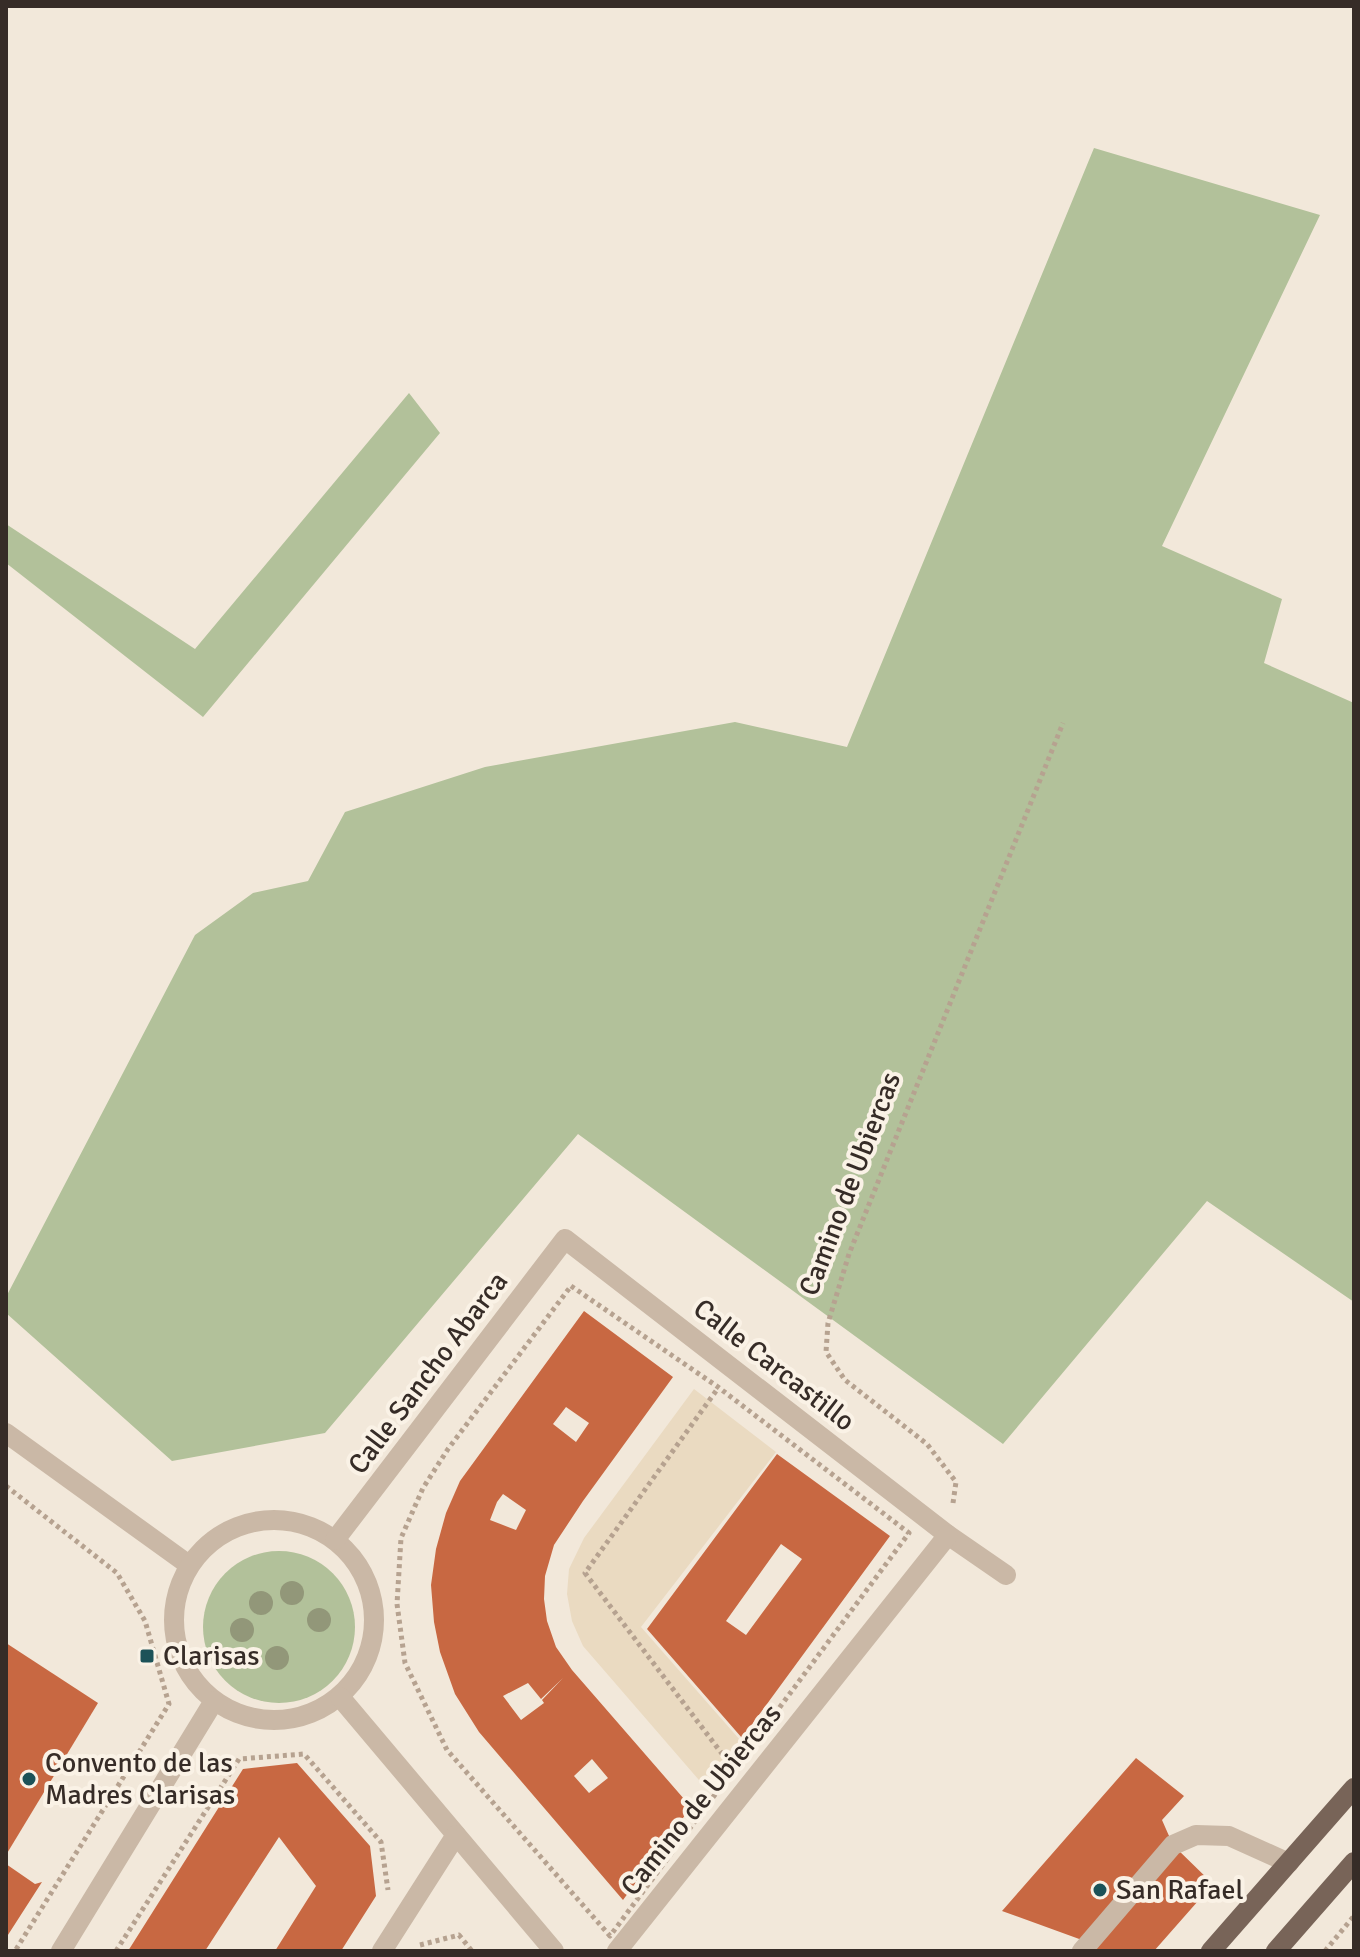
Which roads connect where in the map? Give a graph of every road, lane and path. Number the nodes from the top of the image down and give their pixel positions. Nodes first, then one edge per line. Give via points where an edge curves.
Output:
1 (1063, 723) dead end
2 (565, 1239) joint
3 (709, 1401) dead end
4 (6, 1433) edge
5 (6, 1486) edge
6 (948, 1535) junction
7 (335, 1540) junction
8 (189, 1565) junction
9 (1006, 1575) dead end
10 (340, 1697) junction
11 (214, 1701) junction
12 (735, 1768) junction
13 (1354, 1788) edge
14 (456, 1835) junction
15 (1354, 1862) edge
16 (1289, 1863) junction
17 (389, 1896) dead end
18 (1354, 1916) edge
19 (412, 1947) dead end
20 (15, 1951) edge
21 (61, 1951) edge
22 (116, 1951) edge
23 (382, 1951) edge
24 (472, 1951) edge
25 (554, 1951) edge
26 (617, 1951) edge
27 (1082, 1951) edge
28 (1211, 1951) edge
29 (1276, 1951) edge
30 (1325, 1951) edge

1 - 6 path, Camino de Ubiercas via 849,1254 828,1323 826,1352 845,1380 927,1444 956,1482
2 - 6 street, Calle Carcastillo
2 - 7 street, Calle Sancho Abarca
3 - 12 path via 585,1573
4 - 8 street
5 - 20 path via 117,1573 145,1621 169,1704
6 - 9 street, Calle Carcastillo
6 - 26 street, Camino de Ubiercas
7 - 8 street via 298,1522 256,1521 218,1536
7 - 10 street via 359,1567 373,1600 374,1635 362,1669
8 - 11 street via 175,1601 175,1638 188,1673
10 - 11 street via 311,1715 277,1721 244,1717
10 - 14 street
11 - 21 street
12 - 12 path via 610,1936 447,1750 405,1663 397,1604 401,1538 417,1500 448,1449 571,1286 718,1387 909,1533
13 - 16 main road
14 - 23 street
14 - 25 street
15 - 29 main road
16 - 27 street via 1229,1836 1196,1835 1173,1845
16 - 28 main road
17 - 22 path via 381,1842 304,1754 239,1759
18 - 30 path
19 - 24 path via 459,1935

